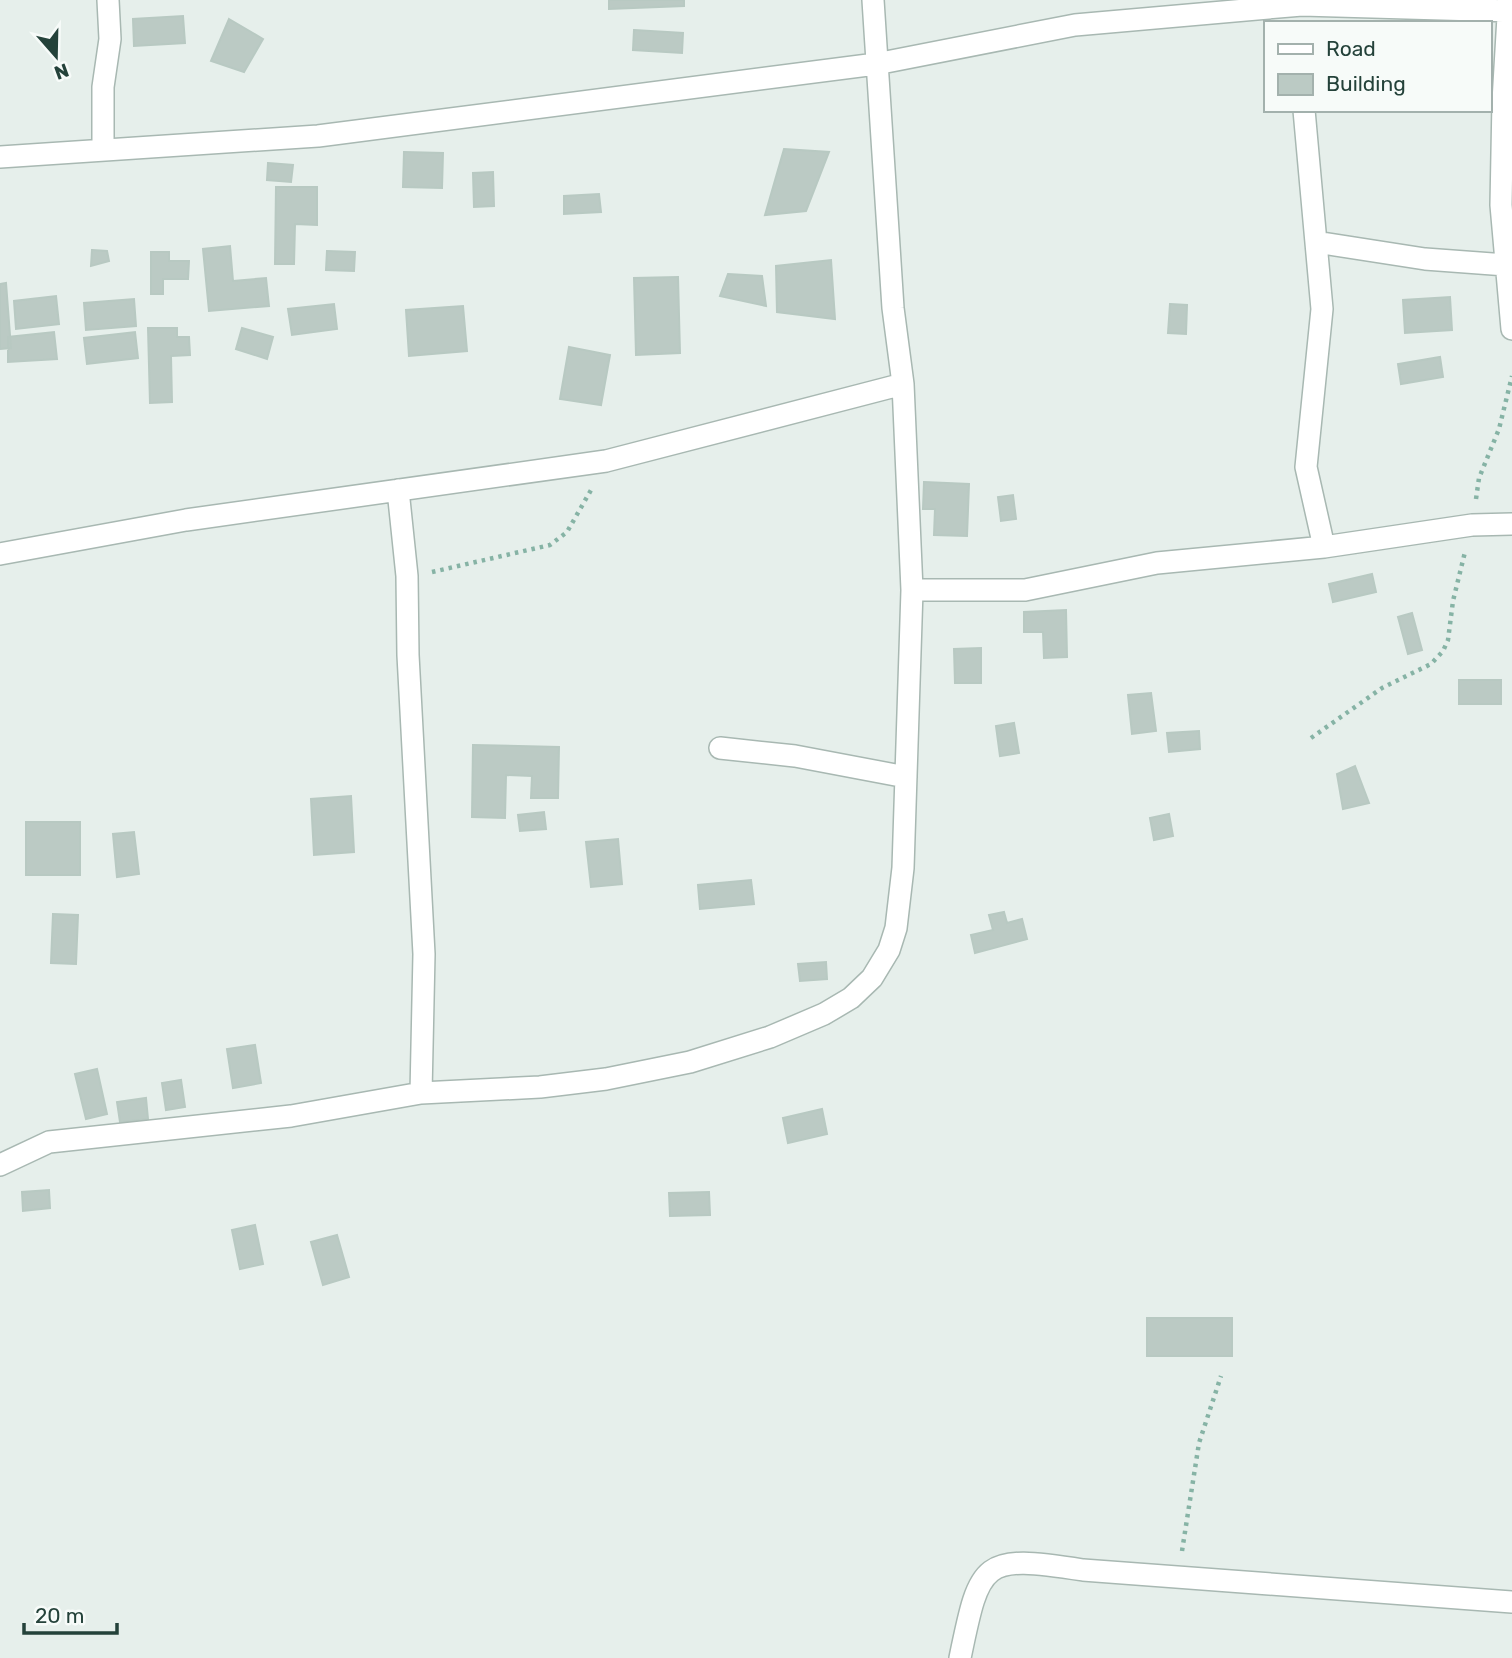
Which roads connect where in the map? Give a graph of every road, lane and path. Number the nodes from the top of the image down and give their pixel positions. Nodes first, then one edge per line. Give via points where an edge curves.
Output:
1 (108, 0) edge
2 (873, 0) edge
3 (1510, 8) edge
4 (1302, 14) edge
5 (876, 64) junction
6 (1304, 112) edge
7 (103, 149) junction
8 (0, 158) edge
9 (1316, 242) junction
10 (1506, 265) junction
11 (1512, 329) edge
12 (1512, 376) edge
13 (903, 384) junction
14 (606, 461) junction
15 (398, 490) junction
16 (1512, 524) edge
17 (1472, 525) junction
18 (1324, 547) junction
19 (0, 554) edge
20 (407, 576) junction
21 (912, 590) junction
22 (1311, 738) dead end
23 (720, 748) dead end
24 (906, 777) junction
25 (421, 1093) junction
26 (0, 1165) edge
27 (1221, 1376) dead end
28 (1178, 1576) junction
29 (1512, 1602) edge
30 (960, 1658) edge

1 - 7 street
2 - 5 street
3 - 4 street
3 - 10 street via 1502,153
4 - 5 street via 1075,25
5 - 7 street via 318,136
5 - 13 street via 893,308
6 - 9 street
7 - 8 street
9 - 10 street via 1425,259
9 - 18 street via 1322,309 1306,467
10 - 11 street
12 - 17 path via 1499,429 1479,478
13 - 14 street
13 - 21 street
14 - 15 street
14 - 20 path via 567,532 550,545
15 - 19 street via 186,520
15 - 20 street
16 - 17 street
17 - 18 street
17 - 22 path via 1443,651 1431,664 1382,688
18 - 21 street via 1157,563 1025,590
20 - 25 street via 424,954
21 - 24 street
23 - 24 street via 795,756
24 - 25 street via 896,928 872,978 851,998 769,1037 690,1062 540,1087
25 - 26 street via 292,1116 49,1142
27 - 28 path via 1199,1443
28 - 29 street
28 - 30 street via 1028,1561 997,1566 975,1590

